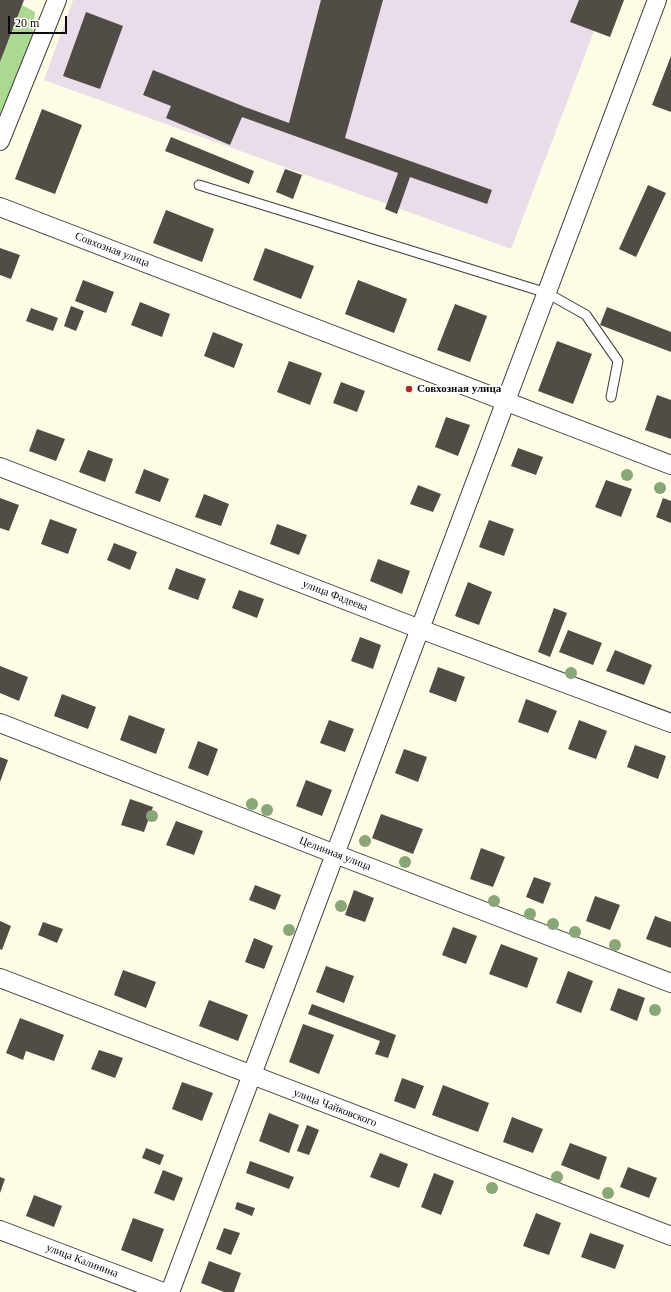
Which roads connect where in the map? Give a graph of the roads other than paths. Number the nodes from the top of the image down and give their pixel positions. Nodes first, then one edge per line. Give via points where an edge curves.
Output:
1 (57, 0) edge
2 (657, 0) edge
3 (0, 141) edge
4 (199, 185) dead end
5 (0, 207) edge
6 (546, 293) junction
7 (611, 397) dead end
8 (506, 401) junction
9 (671, 465) edge
10 (0, 467) edge
11 (420, 629) junction
12 (0, 723) edge
13 (671, 723) edge
14 (335, 854) junction
15 (0, 978) edge
16 (671, 982) edge
17 (252, 1076) junction
18 (0, 1230) edge
19 (671, 1236) edge
20 (163, 1292) edge
21 (170, 1292) edge

1 - 3 street
2 - 6 street
4 - 6 lane
5 - 8 street, Совхозная улица
6 - 7 lane via 586,314 618,361
6 - 8 street
8 - 9 street, Совхозная улица
8 - 11 street
10 - 11 street, улица Фадеева
11 - 13 street, улица Фадеева
11 - 14 street
12 - 14 street, Целинная улица
14 - 16 street, Целинная улица
14 - 17 street
15 - 17 street, улица Чайковского
17 - 19 street, улица Чайковского
17 - 21 street
18 - 20 street, улица Калинина

